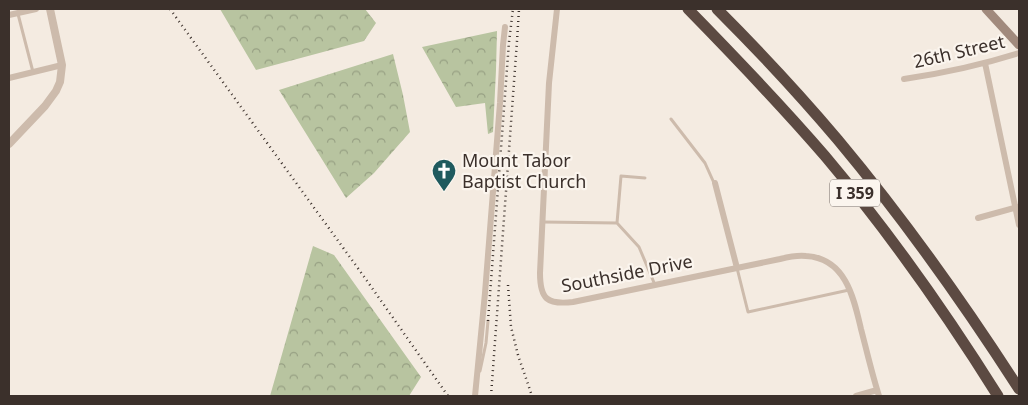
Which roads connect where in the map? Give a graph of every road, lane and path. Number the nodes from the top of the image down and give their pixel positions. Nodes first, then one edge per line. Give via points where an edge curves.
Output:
1 (36, 9) edge
2 (50, 9) edge
3 (558, 9) edge
4 (688, 9) edge
5 (717, 9) edge
6 (986, 9) edge
7 (18, 13) junction
8 (9, 15) edge
9 (505, 27) dead end
10 (1019, 45) edge
11 (1019, 53) edge
12 (985, 63) junction
13 (62, 65) junction
14 (34, 72) junction
15 (9, 78) edge
16 (904, 79) dead end
17 (671, 119) dead end
18 (9, 144) edge
19 (645, 178) dead end
20 (715, 183) joint
21 (1017, 207) edge
22 (978, 218) dead end
23 (542, 222) junction
24 (617, 222) junction
25 (1019, 225) edge
26 (737, 268) junction
27 (654, 285) junction
28 (850, 290) junction
29 (488, 321) dead end
30 (1019, 388) edge
31 (878, 393) edge
32 (475, 396) edge
33 (856, 396) edge
34 (998, 396) edge

1 - 7 street
2 - 13 street
3 - 23 street, Southside Drive via 549,83
4 - 34 highway, I 359 via 787,114 855,194 913,270
5 - 30 highway, I 359 via 808,105 874,184 943,276
6 - 10 main road
7 - 8 street
7 - 14 lane
9 - 32 street
11 - 12 street, 26th Street
12 - 16 street, 26th Street
12 - 21 street
13 - 14 street
13 - 18 street via 60,82 51,99
14 - 15 street
17 - 20 lane via 705,164
19 - 24 lane via 621,176
20 - 26 street
21 - 22 street
21 - 25 street
23 - 24 lane
23 - 27 street, Southside Drive via 540,282 546,298 554,302 573,302
24 - 27 lane via 639,247
26 - 27 street, Southside Drive
26 - 28 street, Southside Drive via 809,256 835,268
26 - 28 lane via 748,312
28 - 31 street, Southside Drive
29 - 32 lane
31 - 33 street

